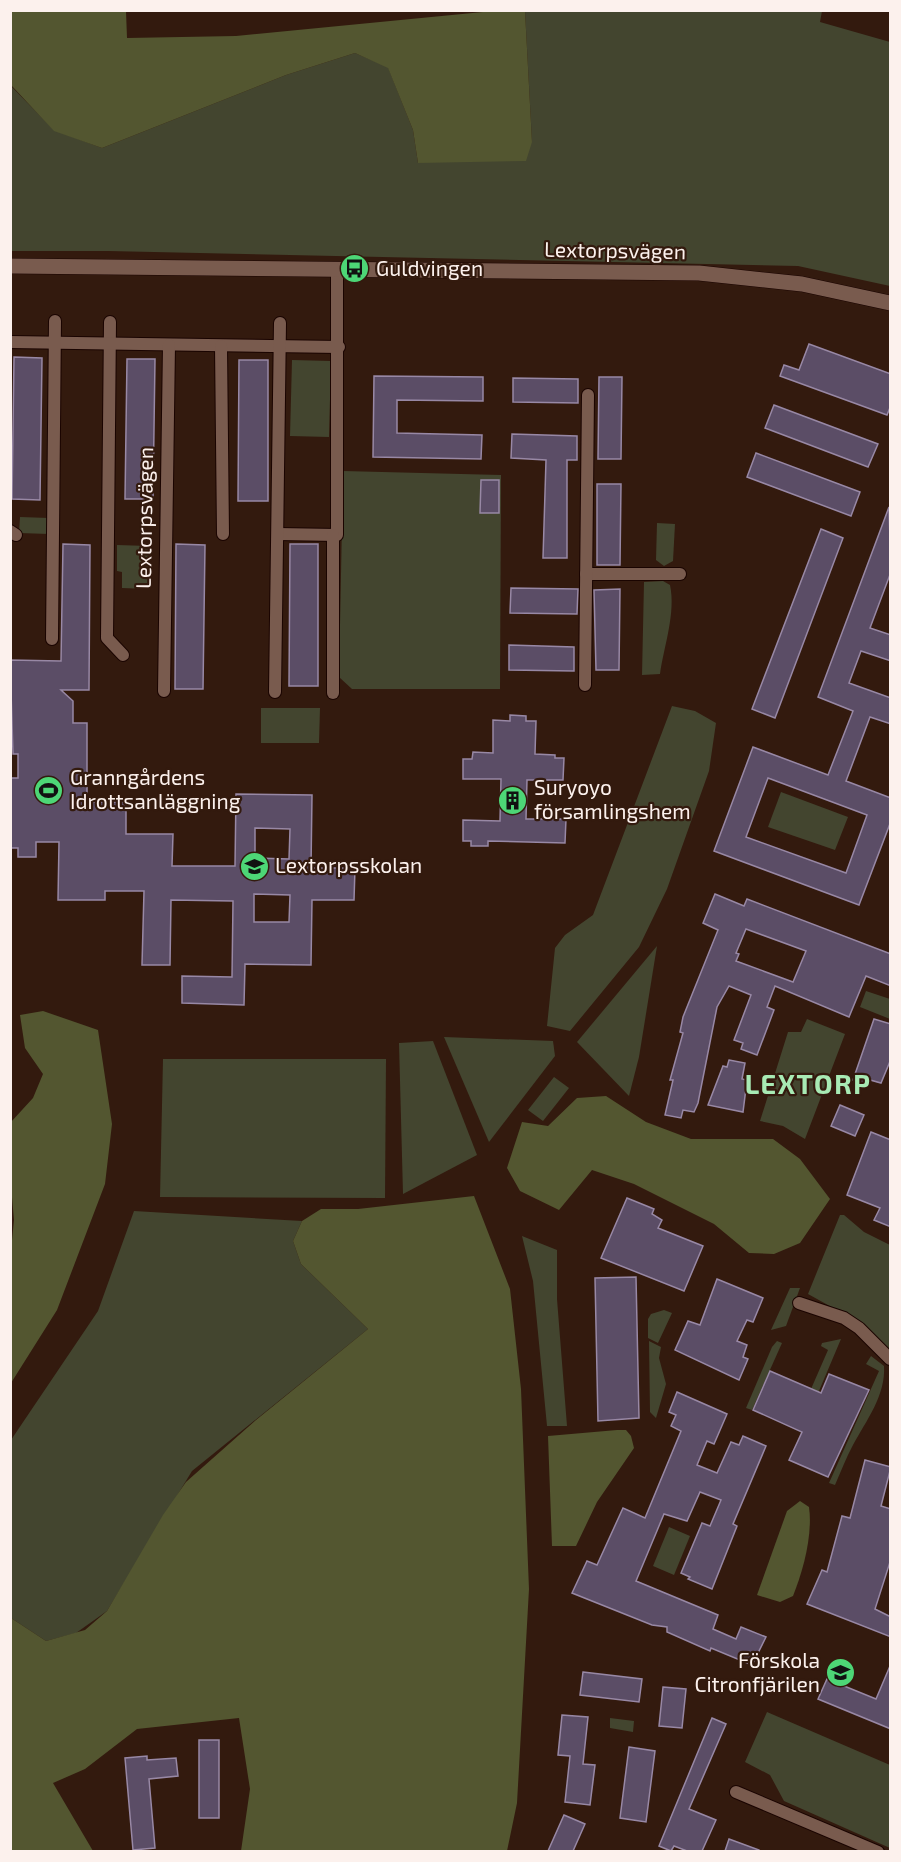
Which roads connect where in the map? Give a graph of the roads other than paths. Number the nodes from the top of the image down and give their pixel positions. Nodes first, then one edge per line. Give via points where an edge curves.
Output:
1 (10, 266) edge
2 (337, 269) junction
3 (891, 303) edge
4 (55, 321) dead end
5 (110, 322) dead end
6 (280, 323) dead end
7 (10, 342) edge
8 (55, 343) junction
9 (110, 344) junction
10 (168, 345) junction
11 (222, 346) junction
12 (280, 346) junction
13 (339, 347) junction
14 (588, 395) dead end
15 (223, 534) dead end
16 (278, 534) junction
17 (333, 535) junction
18 (586, 574) junction
19 (680, 574) dead end
20 (52, 639) dead end
21 (123, 655) dead end
22 (585, 684) dead end
23 (164, 691) dead end
24 (275, 692) dead end
25 (333, 693) dead end
26 (800, 1304) dead end
27 (891, 1359) edge
28 (736, 1792) dead end
29 (878, 1851) edge

1 - 2 street, Lextorpsvägen
2 - 3 street, Lextorpsvägen via 699,273 802,284
2 - 13 street
4 - 8 street
5 - 9 street, Lextorpsvägen
6 - 12 street
7 - 8 street
8 - 9 street
8 - 20 street
9 - 10 street
9 - 21 street, Lextorpsvägen via 107,638
10 - 11 street
10 - 23 street, Lextorpsvägen
11 - 12 street
11 - 15 street
12 - 13 street
12 - 16 street
13 - 17 street via 337,535
14 - 18 street
16 - 17 street
16 - 24 street
17 - 25 street
18 - 19 street
18 - 22 street
26 - 27 street via 843,1318
28 - 29 street

